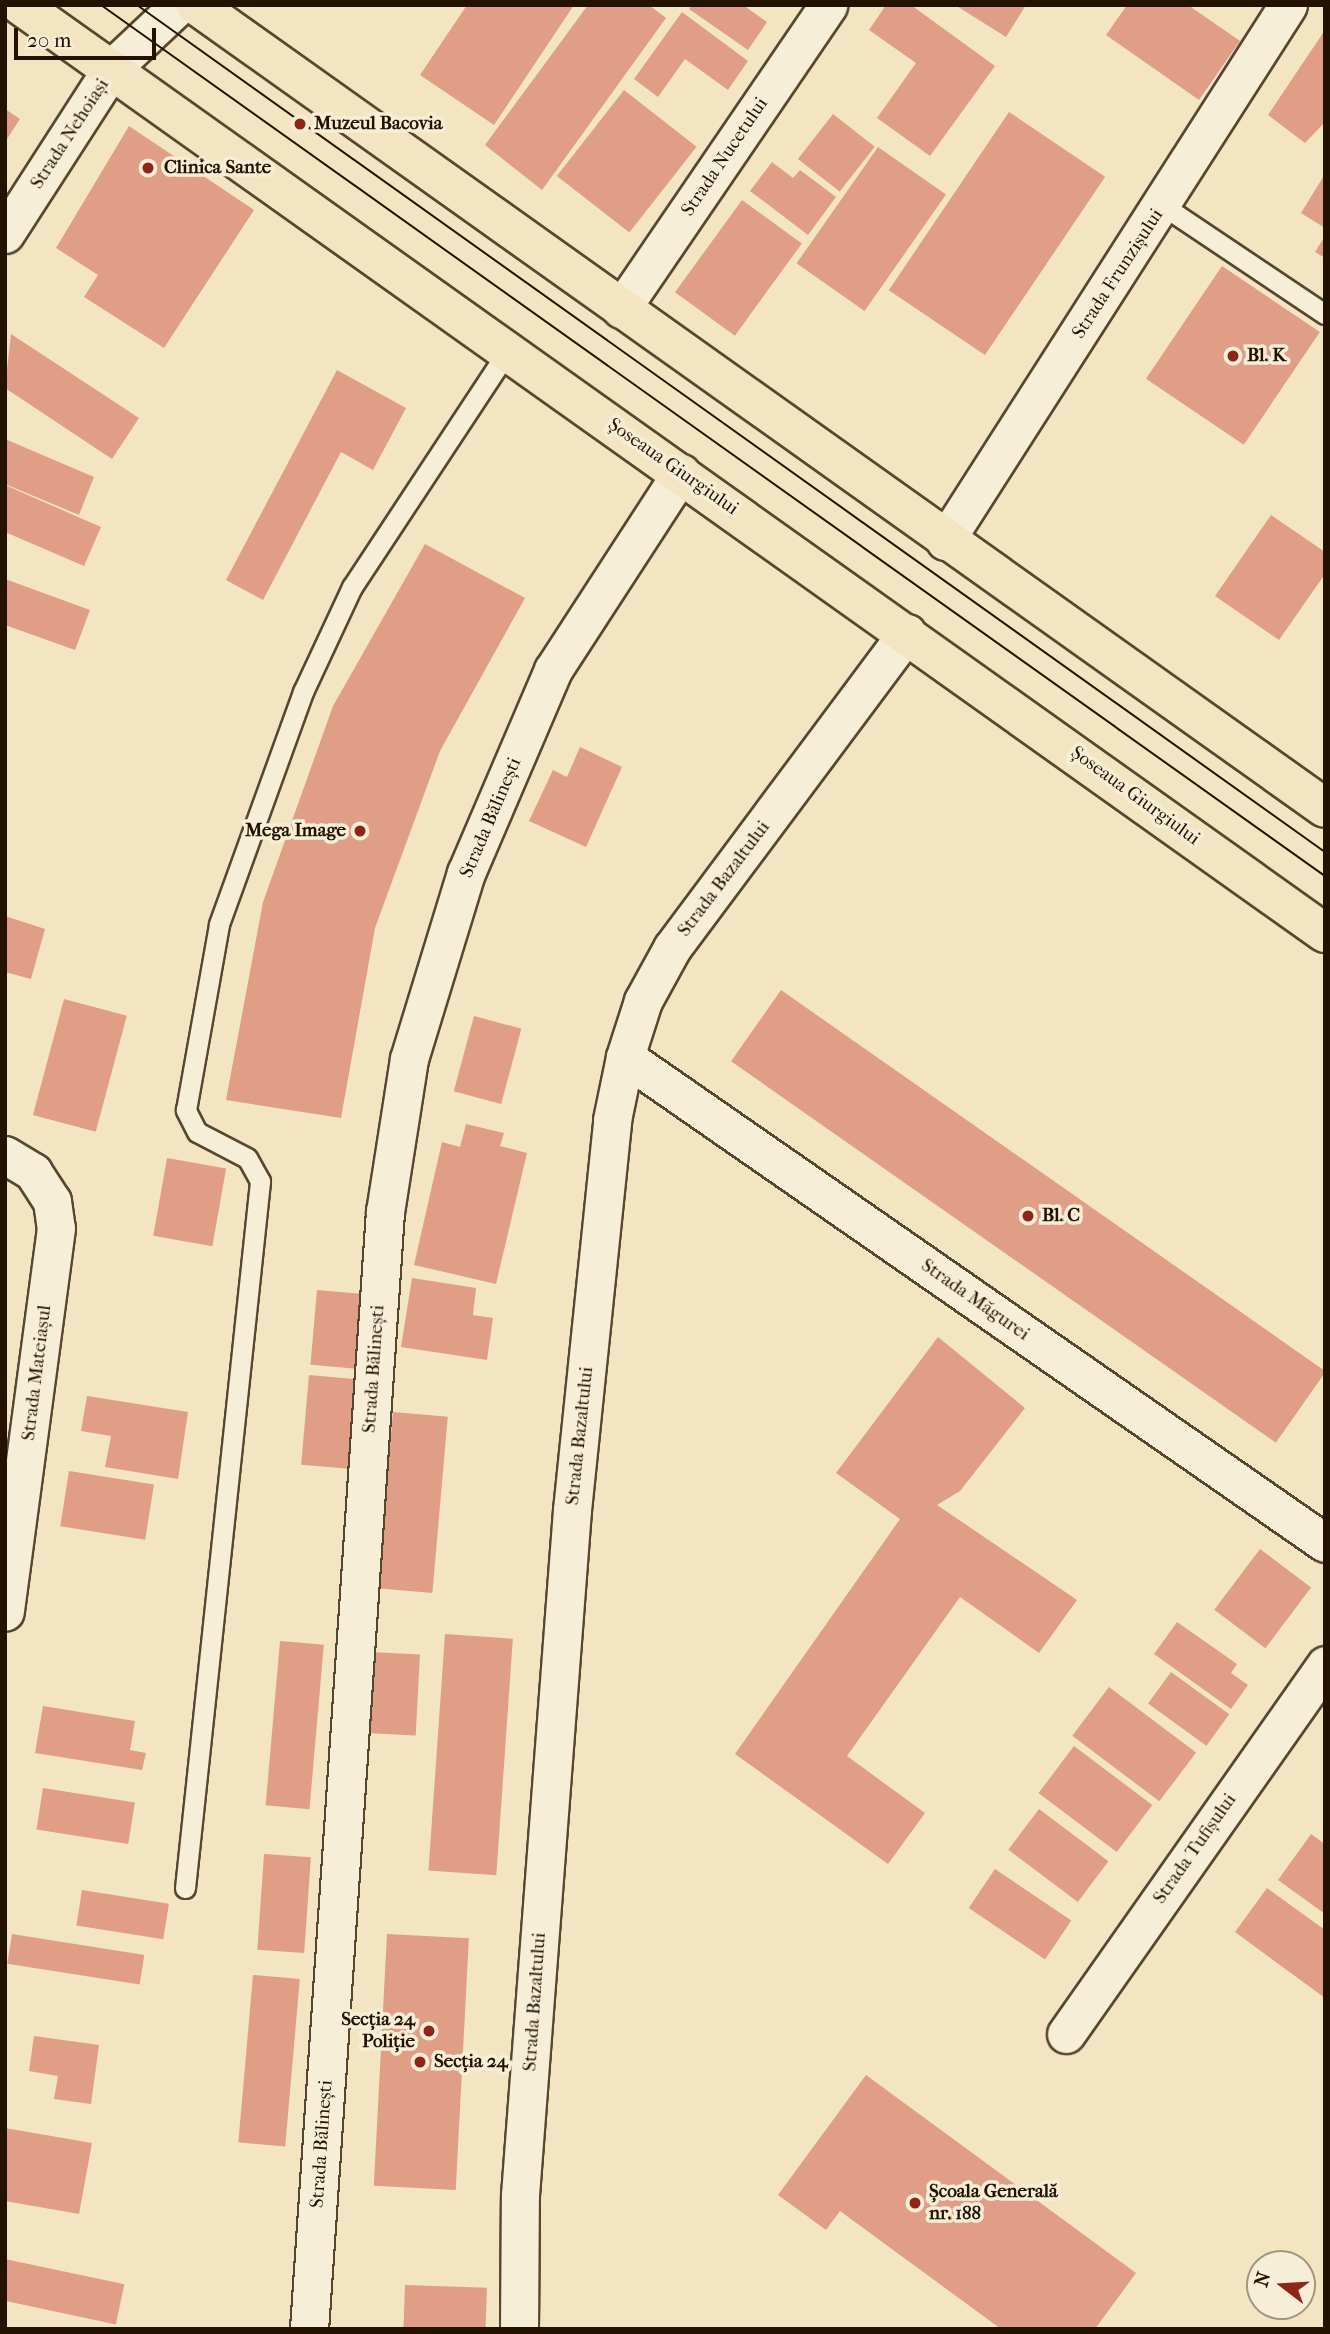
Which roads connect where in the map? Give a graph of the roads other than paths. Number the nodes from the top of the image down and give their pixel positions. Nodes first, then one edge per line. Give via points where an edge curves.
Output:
1 (20, 5) edge
2 (179, 5) edge
3 (196, 5) edge
4 (828, 5) edge
5 (1288, 5) edge
6 (112, 68) junction
7 (1162, 205) junction
8 (5, 234) edge
9 (621, 309) junction
10 (1325, 314) edge
11 (508, 350) junction
12 (681, 473) junction
13 (945, 541) junction
14 (907, 633) junction
15 (1325, 808) edge
16 (1325, 933) edge
17 (625, 1057) junction
18 (5, 1155) edge
19 (1325, 1543) edge
20 (5, 1612) edge
21 (1325, 1665) edge
22 (185, 1888) dead end
23 (1066, 2034) dead end
24 (309, 2329) edge
25 (519, 2329) edge

1 - 6 main road, Șoseaua Giurgiului
2 - 6 street, Strada Nehoiași
3 - 9 main road
4 - 9 street, Strada Nucetului
5 - 7 street, Strada Frunzișului
6 - 8 street, Strada Nehoiași
6 - 11 main road, Șoseaua Giurgiului
7 - 10 lane
7 - 13 street, Strada Frunzișului
9 - 13 main road
11 - 12 main road, Șoseaua Giurgiului
11 - 22 lane via 352,587 303,692 219,924 186,1110 197,1132 247,1158 260,1181
12 - 14 main road, Șoseaua Giurgiului
12 - 24 street, Strada Bălinești via 553,670 466,873 410,1059 385,1212
13 - 15 main road
14 - 16 main road, Șoseaua Giurgiului
14 - 17 street, Strada Bazaltului via 672,948 643,1001
17 - 19 street, Strada Măgurei
17 - 25 street, Strada Bazaltului via 612,1120 572,1510 520,2195
18 - 20 street, Strada Mateiașul via 33,1172 52,1201 56,1228
21 - 23 street, Strada Tufișului

